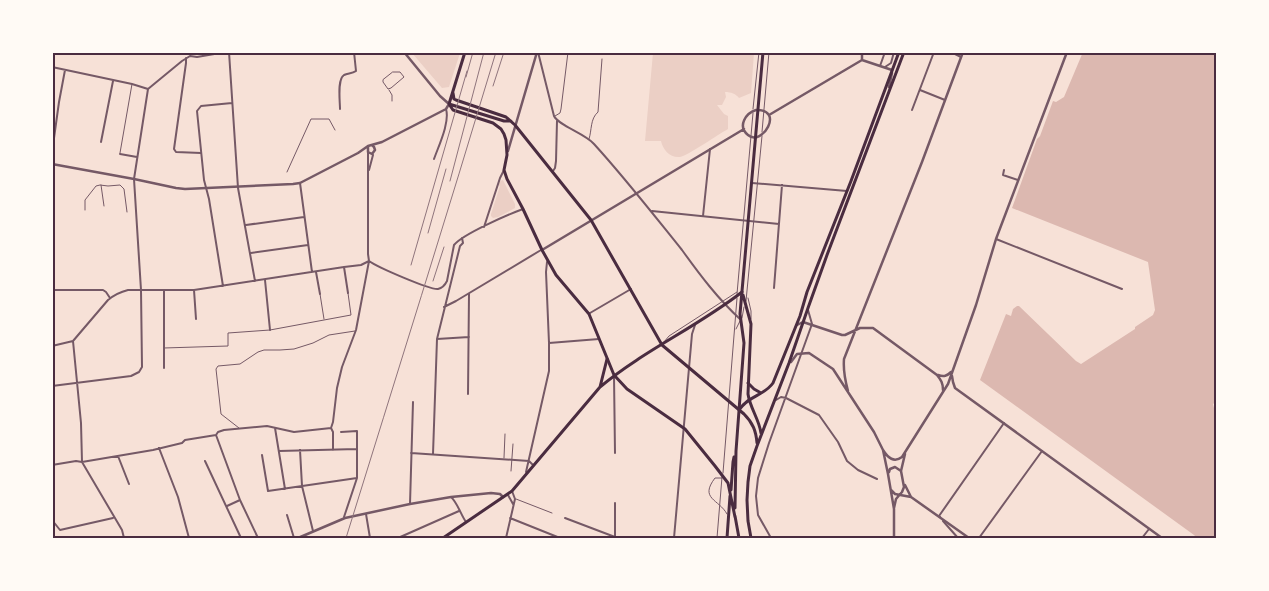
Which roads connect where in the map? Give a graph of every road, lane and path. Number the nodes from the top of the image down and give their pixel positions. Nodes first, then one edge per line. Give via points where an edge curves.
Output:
1 (228, 52) edge
2 (354, 52) edge
3 (404, 52) edge
4 (465, 52) edge
5 (537, 52) edge
6 (568, 52) edge
7 (759, 52) edge
8 (764, 52) edge
9 (769, 52) edge
10 (862, 52) edge
11 (885, 52) edge
12 (894, 52) edge
13 (899, 52) edge
14 (904, 52) edge
15 (934, 52) edge
16 (951, 52) edge
17 (963, 52) edge
18 (1067, 52) edge
19 (190, 54) edge
20 (962, 57) junction
21 (186, 58) junction
22 (602, 59) dead end
23 (902, 59) junction
24 (862, 60) junction
25 (52, 66) edge
26 (880, 66) junction
27 (885, 67) junction
28 (65, 70) junction
29 (892, 70) junction
30 (113, 80) junction
31 (132, 84) junction
32 (148, 89) junction
33 (389, 89) junction
34 (453, 90) junction
35 (920, 90) junction
36 (945, 100) junction
37 (886, 101) junction
38 (392, 102) dead end
39 (232, 103) junction
40 (449, 104) junction
41 (454, 108) junction
42 (340, 109) dead end
43 (446, 109) junction
44 (753, 110) junction
45 (758, 110) junction
46 (764, 110) junction
47 (912, 110) dead end
48 (769, 115) junction
49 (554, 116) junction
50 (511, 121) junction
51 (556, 121) junction
52 (516, 124) junction
53 (744, 129) junction
54 (334, 130) dead end
55 (762, 134) junction
56 (751, 137) junction
57 (756, 137) junction
58 (54, 138) dead end
59 (589, 139) junction
60 (101, 142) dead end
61 (382, 142) junction
62 (372, 145) junction
63 (368, 147) junction
64 (710, 149) junction
65 (368, 152) junction
66 (374, 152) junction
67 (201, 153) junction
68 (358, 153) junction
69 (120, 154) joint
70 (507, 155) junction
71 (137, 157) junction
72 (434, 159) dead end
73 (52, 164) edge
74 (504, 170) junction
75 (1004, 170) dead end
76 (553, 171) junction
77 (288, 172) dead end
78 (368, 172) junction
79 (134, 179) junction
80 (1018, 180) junction
81 (752, 182) junction
82 (300, 183) junction
83 (758, 183) junction
84 (101, 185) junction
85 (782, 185) junction
86 (238, 188) junction
87 (853, 188) junction
88 (205, 189) junction
89 (847, 191) junction
90 (637, 193) junction
91 (849, 197) junction
92 (104, 206) dead end
93 (523, 209) junction
94 (85, 210) dead end
95 (650, 211) junction
96 (127, 212) dead end
97 (703, 216) junction
98 (304, 217) junction
99 (591, 220) junction
100 (744, 220) junction
101 (749, 220) junction
102 (755, 221) junction
103 (779, 224) junction
104 (246, 225) junction
105 (484, 227) junction
106 (462, 238) junction
107 (996, 239) junction
108 (308, 244) junction
109 (542, 250) junction
110 (250, 253) junction
111 (547, 259) junction
112 (369, 261) junction
113 (344, 267) junction
114 (312, 272) junction
115 (316, 272) junction
116 (265, 279) junction
117 (255, 281) junction
118 (223, 286) junction
119 (748, 288) junction
120 (774, 288) dead end
121 (631, 289) junction
122 (1122, 289) dead end
123 (52, 290) edge
124 (141, 290) junction
125 (194, 290) junction
126 (164, 291) junction
127 (742, 292) junction
128 (320, 294) joint
129 (348, 294) joint
130 (470, 294) junction
131 (737, 294) junction
132 (747, 296) junction
133 (110, 298) junction
134 (746, 302) junction
135 (737, 303) junction
136 (723, 304) junction
137 (444, 307) junction
138 (808, 308) junction
139 (589, 314) junction
140 (738, 315) junction
141 (196, 320) dead end
142 (324, 320) junction
143 (741, 320) junction
144 (803, 322) junction
145 (751, 324) junction
146 (812, 324) junction
147 (695, 325) junction
148 (796, 326) junction
149 (735, 329) junction
150 (855, 329) junction
151 (270, 330) junction
152 (356, 330) junction
153 (469, 337) junction
154 (436, 339) junction
155 (599, 339) junction
156 (73, 341) junction
157 (549, 343) junction
158 (662, 345) junction
159 (52, 346) edge
160 (164, 348) junction
161 (802, 353) junction
162 (607, 359) junction
163 (789, 363) junction
164 (689, 367) junction
165 (164, 368) dead end
166 (952, 372) junction
167 (614, 375) junction
168 (937, 375) junction
169 (748, 382) junction
170 (948, 383) junction
171 (77, 384) junction
172 (52, 386) edge
173 (600, 387) junction
174 (955, 388) junction
175 (848, 391) junction
176 (761, 393) junction
177 (942, 393) junction
178 (468, 394) dead end
179 (786, 398) junction
180 (749, 399) junction
181 (776, 400) junction
182 (729, 401) junction
183 (413, 402) dead end
184 (739, 410) junction
185 (1004, 423) junction
186 (275, 428) junction
187 (331, 428) junction
188 (240, 429) junction
189 (685, 429) junction
190 (341, 432) dead end
191 (505, 434) dead end
192 (216, 435) junction
193 (761, 435) junction
194 (513, 444) dead end
195 (757, 446) junction
196 (160, 448) junction
197 (357, 449) junction
198 (300, 450) junction
199 (333, 450) junction
200 (883, 450) junction
201 (279, 451) junction
202 (736, 451) junction
203 (1042, 451) junction
204 (411, 453) junction
205 (615, 453) dead end
206 (905, 453) junction
207 (433, 454) junction
208 (262, 455) dead end
209 (118, 456) junction
210 (504, 459) junction
211 (512, 460) junction
212 (205, 461) dead end
213 (529, 461) junction
214 (82, 462) junction
215 (52, 464) edge
216 (533, 465) junction
217 (511, 471) dead end
218 (901, 471) junction
219 (526, 474) junction
220 (888, 474) junction
221 (732, 475) junction
222 (723, 477) junction
223 (357, 478) junction
224 (877, 479) dead end
225 (904, 483) junction
226 (129, 484) dead end
227 (302, 486) junction
228 (285, 489) junction
229 (890, 489) junction
230 (512, 490) junction
231 (731, 492) junction
232 (507, 494) junction
233 (899, 495) junction
234 (451, 497) junction
235 (503, 497) junction
236 (912, 497) junction
237 (515, 499) junction
238 (240, 500) junction
239 (615, 502) dead end
240 (410, 504) junction
241 (513, 504) junction
242 (720, 505) junction
243 (226, 506) junction
244 (894, 509) junction
245 (459, 511) junction
246 (552, 513) dead end
247 (366, 514) junction
248 (287, 515) dead end
249 (939, 516) junction
250 (735, 517) junction
251 (114, 518) junction
252 (510, 518) junction
253 (565, 518) dead end
254 (729, 518) junction
255 (344, 519) junction
256 (52, 520) edge
257 (466, 522) junction
258 (1149, 529) junction
259 (313, 532) junction
260 (449, 534) junction
261 (124, 538) edge
262 (188, 538) edge
263 (241, 538) edge
264 (258, 538) edge
265 (294, 538) edge
266 (298, 538) edge
267 (370, 538) edge
268 (398, 538) edge
269 (442, 538) edge
270 (452, 538) edge
271 (506, 538) edge
272 (560, 538) edge
273 (615, 538) edge
274 (674, 538) edge
275 (716, 538) edge
276 (727, 538) edge
277 (738, 538) edge
278 (751, 538) edge
279 (771, 538) edge
280 (894, 538) edge
281 (958, 538) edge
282 (969, 538) edge
283 (979, 538) edge
284 (1142, 538) edge
285 (1162, 538) edge

1 - 19 street
1 - 39 street
2 - 42 street via 356,71 340,79
3 - 40 street
4 - 34 main road
5 - 49 street
5 - 52 street
6 - 49 street via 562,109
7 - 44 street
8 - 45 main road
9 - 46 street
10 - 24 street
11 - 26 street
12 - 27 street via 891,63
13 - 29 main road
14 - 23 main road
15 - 35 street
16 - 20 street
17 - 20 street
18 - 80 street
19 - 21 street
20 - 36 street
21 - 32 street
21 - 67 street via 174,149 176,152
22 - 59 street via 598,112 592,119
23 - 29 street
23 - 37 main road
24 - 26 street
24 - 48 street
25 - 28 street
26 - 27 street
27 - 29 street
28 - 30 street
28 - 58 street
29 - 37 street
29 - 89 main road
30 - 31 street
30 - 60 street
31 - 32 street
31 - 69 street
32 - 71 street
33 - 33 street via 404,77 400,72 393,72 383,80
33 - 38 street
34 - 40 main road
34 - 50 main road via 454,99 506,116
35 - 36 street
35 - 47 street
36 - 150 street
37 - 87 main road
39 - 67 street via 201,106 197,110
39 - 86 street
40 - 41 main road
40 - 43 street
41 - 50 main road
41 - 70 main road via 500,128 506,140
43 - 61 street
43 - 72 street via 446,121
44 - 45 street
44 - 53 street via 744,120
44 - 56 street
45 - 46 street
45 - 57 main road
46 - 48 street
46 - 55 street
48 - 55 street via 769,124
49 - 51 street
50 - 52 main road
51 - 59 street
51 - 76 street
52 - 70 street
52 - 76 main road
53 - 56 street
53 - 64 street
54 - 77 street via 329,119 311,119
55 - 57 street
55 - 83 street
56 - 57 street
56 - 100 street
57 - 81 main road
59 - 90 street
61 - 62 street
61 - 66 street
62 - 63 street
62 - 66 street
63 - 65 street
63 - 68 street
64 - 90 street
64 - 97 street
65 - 66 street
65 - 68 street
65 - 78 street
66 - 78 street
67 - 88 street
68 - 82 street
69 - 71 street
70 - 74 main road
71 - 79 street
73 - 79 street
74 - 93 main road
74 - 105 street
75 - 80 street via 1003,174
76 - 99 main road
78 - 112 street
79 - 88 street via 176,188
79 - 124 street
80 - 107 street
81 - 83 street
81 - 101 main road
82 - 86 street
82 - 98 street
83 - 85 street
83 - 102 street
84 - 92 street
84 - 94 street via 94,187 84,202
84 - 96 street via 123,186
85 - 89 street
85 - 103 street
86 - 88 street
86 - 104 street
87 - 89 street
87 - 91 main road
88 - 118 street
89 - 91 street
89 - 148 main road
90 - 95 street
90 - 99 street
91 - 138 main road
93 - 105 street
93 - 109 main road
95 - 97 street
95 - 136 street
97 - 100 street
98 - 104 street
98 - 108 street
99 - 109 street
99 - 121 main road
100 - 101 street
100 - 131 street
101 - 102 street
101 - 127 main road
102 - 103 street
102 - 119 street
103 - 120 street
104 - 110 street
105 - 106 street
106 - 112 street via 454,245 447,281 440,288 411,280
106 - 137 street
107 - 122 street
107 - 166 street
108 - 110 street
108 - 114 street
109 - 111 main road
109 - 130 street
110 - 117 street
111 - 139 main road via 556,275
111 - 157 street
112 - 113 street
112 - 152 street
113 - 115 street
113 - 129 street
114 - 115 street
114 - 116 street
115 - 128 street
116 - 117 street
116 - 151 street
117 - 118 street
118 - 125 street
119 - 127 street
119 - 132 street
121 - 139 street
121 - 158 main road
123 - 133 street via 103,290
124 - 126 street
124 - 133 street via 120,292
124 - 171 street via 142,367 139,372
125 - 126 street
125 - 141 street
126 - 160 street
127 - 131 main road
127 - 134 main road
127 - 140 main road
128 - 142 street
129 - 142 street via 351,315
130 - 137 street
130 - 153 street
131 - 135 street
131 - 136 main road
132 - 134 street
132 - 145 street
133 - 156 street
134 - 143 street
134 - 145 main road
135 - 140 street
135 - 140 street
136 - 140 street
136 - 147 main road
136 - 158 street via 668,336
137 - 154 street
138 - 144 main road
138 - 146 street
139 - 155 main road
140 - 143 main road
140 - 149 street
142 - 151 street
143 - 149 street
143 - 184 main road via 744,343
144 - 146 street
144 - 148 street
144 - 163 main road
145 - 169 main road
146 - 150 street via 842,335
146 - 161 street
147 - 158 main road
147 - 164 street
148 - 176 main road via 773,383
149 - 182 street
150 - 168 street via 873,328
150 - 175 street via 844,359
151 - 160 street via 228,333 228,346
152 - 187 street via 342,367
152 - 188 street via 329,335 294,349 264,350 240,364 218,366 221,414
153 - 154 street
153 - 178 street
154 - 207 street
155 - 157 street
155 - 162 main road
156 - 159 street
156 - 171 street
157 - 213 street via 548,371
158 - 164 main road
158 - 167 main road
160 - 165 street
161 - 163 street
161 - 175 street via 809,353 833,368
161 - 179 street
162 - 167 main road
162 - 173 main road
163 - 181 main road
164 - 182 main road
164 - 189 street
166 - 168 street
166 - 170 street
166 - 174 street
167 - 173 main road
167 - 189 main road via 627,390
167 - 205 street
168 - 170 street
168 - 177 street via 942,380
169 - 176 main road
169 - 180 main road
170 - 174 street
170 - 177 street
171 - 172 street
171 - 214 street
173 - 216 main road
174 - 185 street
175 - 200 street
176 - 180 main road
177 - 206 street
179 - 181 street
179 - 224 street via 819,415 847,461
179 - 279 street via 758,478 756,496 758,515
180 - 184 main road
180 - 193 main road via 760,424
181 - 193 main road
182 - 184 main road
182 - 222 street
183 - 204 street
184 - 195 main road via 753,425
184 - 202 main road
185 - 203 street
185 - 249 street
186 - 187 street via 294,432
186 - 188 street
186 - 201 street
187 - 199 street
188 - 192 street via 224,430
189 - 222 main road
189 - 274 street
190 - 197 street via 357,431
191 - 210 street
192 - 196 street
192 - 238 street
193 - 195 main road
194 - 211 street
195 - 278 main road via 748,482
196 - 209 street
196 - 262 street via 178,497
197 - 199 street
197 - 223 street
198 - 199 street
198 - 201 street
198 - 227 street
200 - 206 street via 894,460
200 - 220 street
201 - 228 street
202 - 221 main road
202 - 250 main road
203 - 258 street
203 - 283 street
204 - 207 street
204 - 240 street
206 - 218 street
207 - 210 street
208 - 228 street via 268,491
209 - 214 street
209 - 226 street
210 - 211 street
211 - 213 street
211 - 217 street
212 - 243 street
213 - 216 street
213 - 219 street
214 - 215 street
214 - 251 street
216 - 219 main road
218 - 220 street via 893,467
218 - 225 street
219 - 230 main road
220 - 229 street
221 - 222 street
221 - 231 main road
222 - 231 main road
222 - 242 street
222 - 242 street via 715,478 709,492
223 - 227 street
223 - 255 street
225 - 233 street
225 - 236 street
227 - 228 street
227 - 259 street
229 - 233 street
229 - 244 street
230 - 232 main road
230 - 237 street
231 - 250 main road
231 - 254 main road
232 - 235 main road
232 - 241 street
233 - 236 street
233 - 244 street
234 - 235 street via 491,493
234 - 240 street
234 - 245 street
235 - 257 main road
236 - 249 street
237 - 241 street
237 - 246 street
238 - 243 street
238 - 264 street
239 - 273 street
240 - 247 street
241 - 252 street
242 - 254 street
242 - 275 street
243 - 263 street
244 - 280 street
245 - 257 street
245 - 268 street
247 - 255 street
247 - 267 street
248 - 265 street
249 - 281 street
249 - 282 street
250 - 277 main road
251 - 256 street via 60,530
251 - 261 street
252 - 271 street
252 - 272 street
253 - 273 street
254 - 276 main road
255 - 259 street
257 - 260 main road
258 - 284 street
258 - 285 street
259 - 266 street
260 - 269 main road
260 - 270 street

